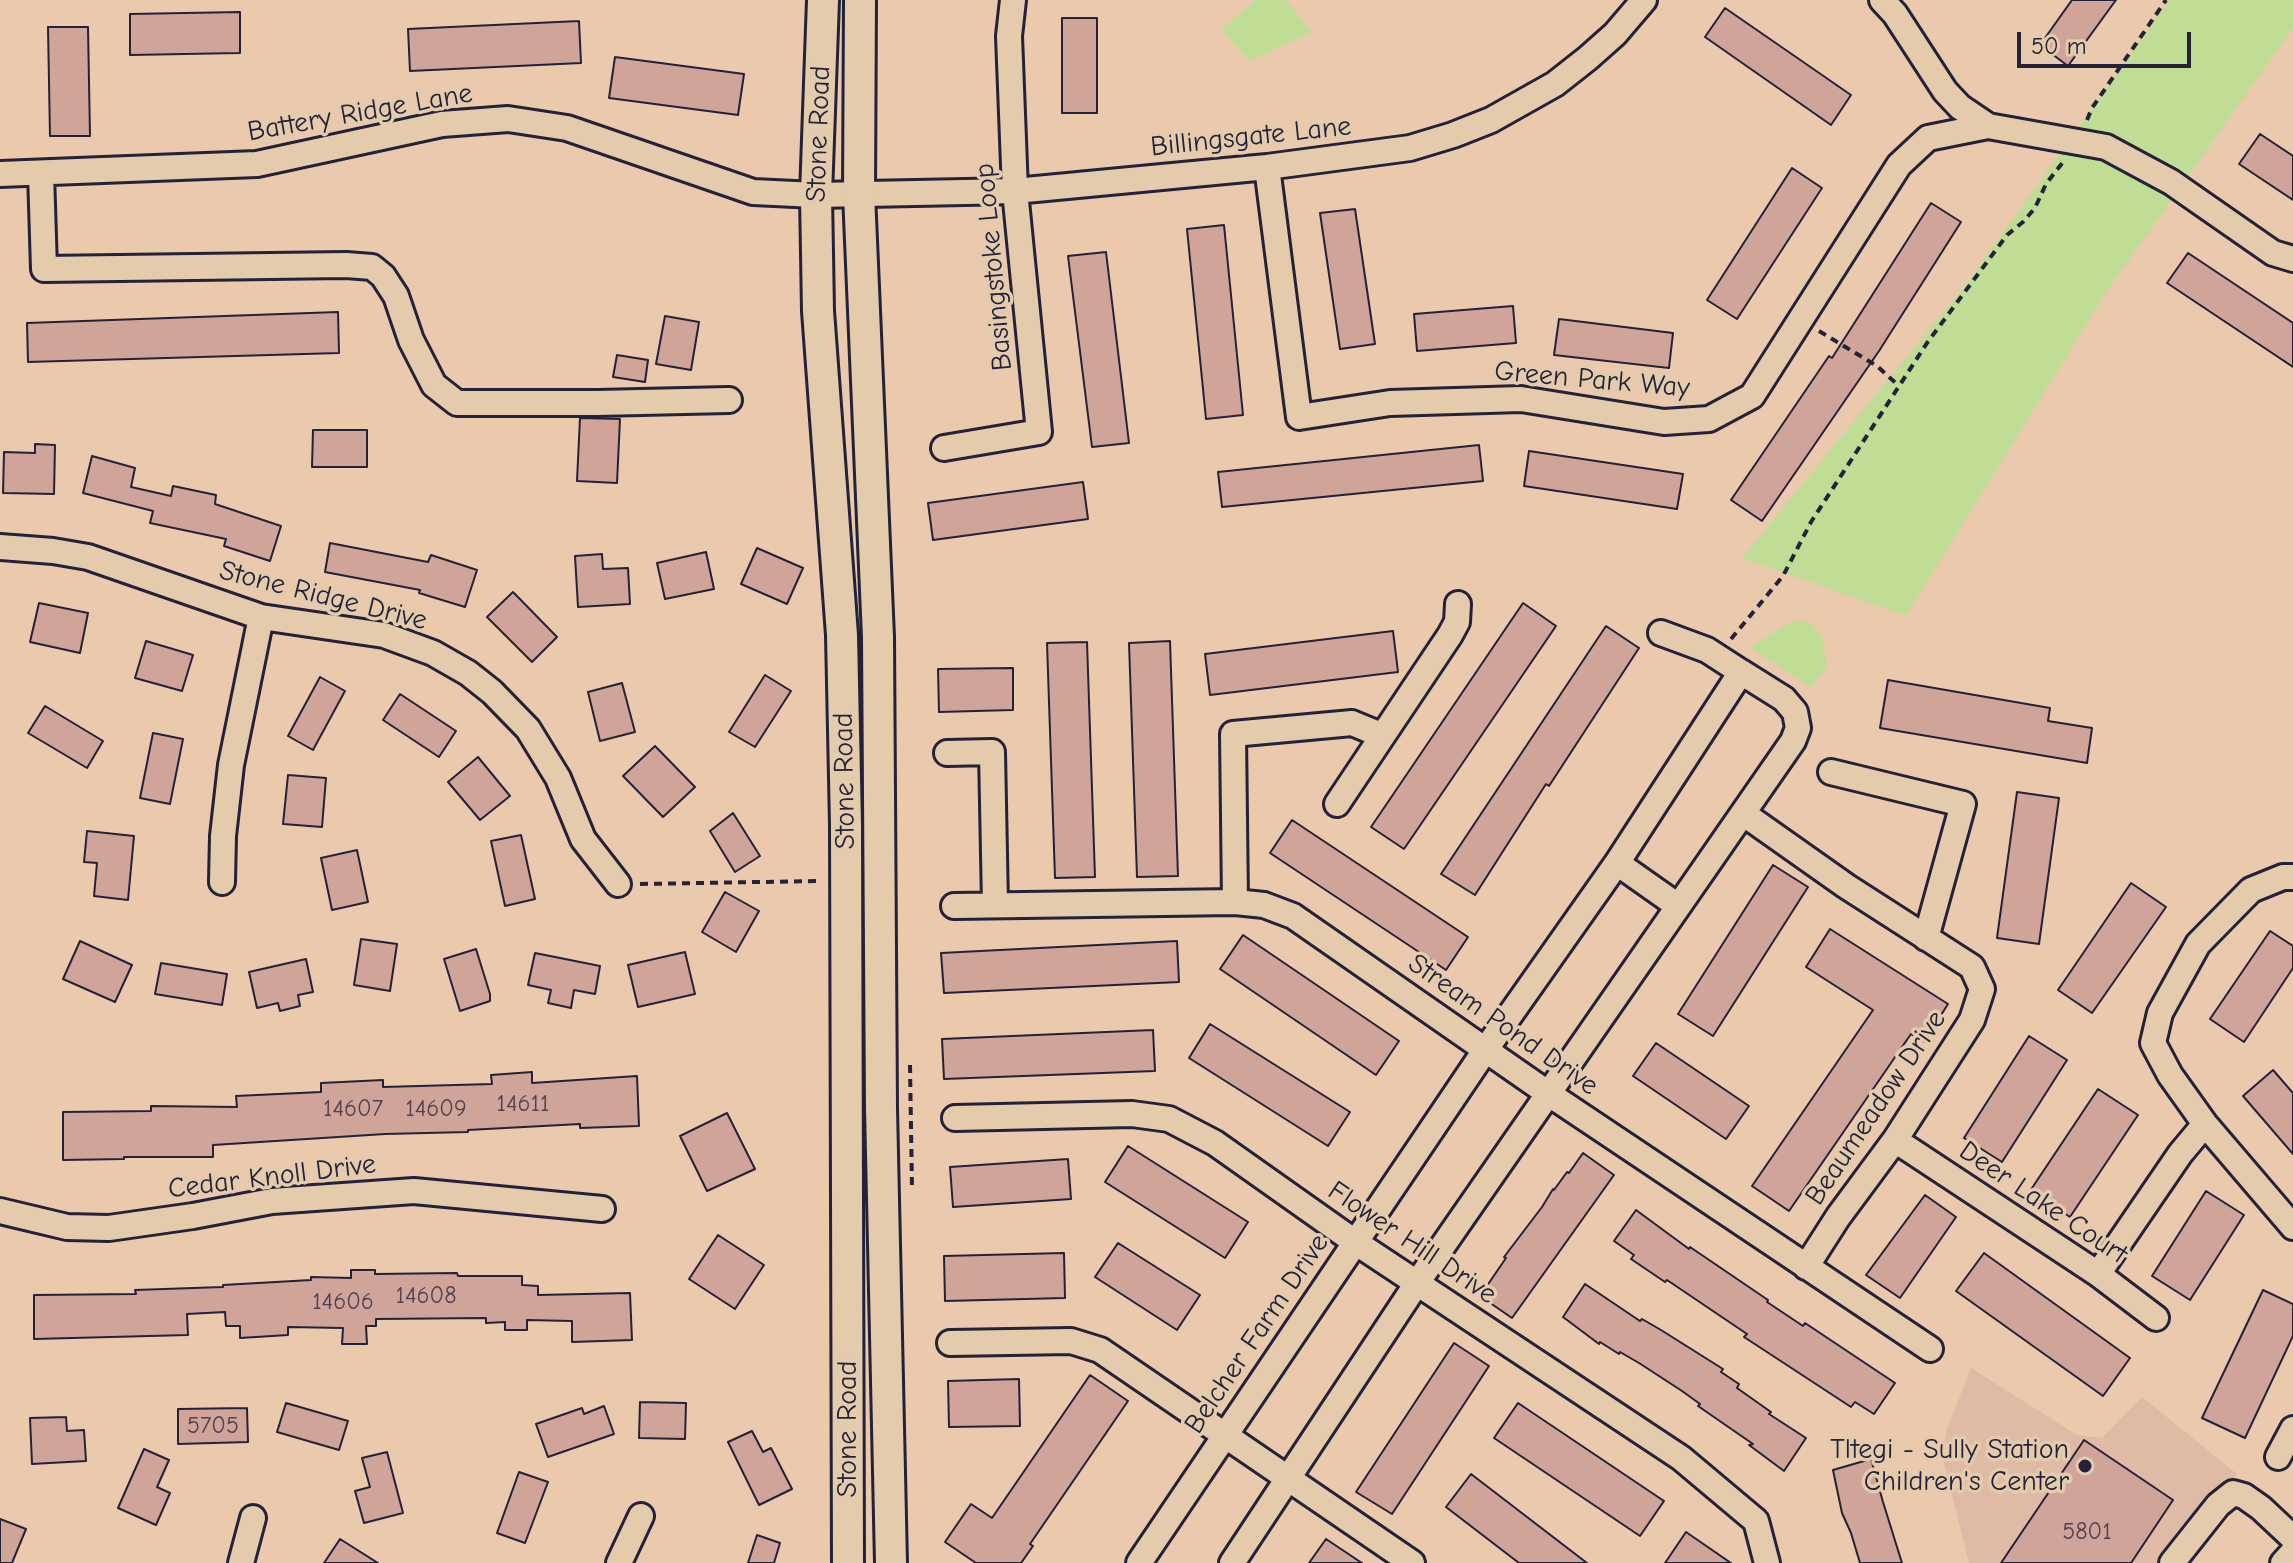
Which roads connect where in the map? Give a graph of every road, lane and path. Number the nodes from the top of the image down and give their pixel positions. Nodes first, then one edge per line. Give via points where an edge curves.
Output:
1 (823, 0) edge
2 (860, 0) edge
3 (1013, 0) edge
4 (1644, 0) edge
5 (1882, 0) edge
6 (2166, 0) edge
7 (1988, 126) junction
8 (2079, 142) junction
9 (1267, 167) junction
10 (41, 173) junction
11 (0, 174) edge
12 (1015, 191) junction
13 (859, 194) junction
14 (816, 195) junction
15 (2293, 259) edge
16 (1800, 320) junction
17 (1899, 386) junction
18 (729, 400) dead end
19 (944, 448) dead end
20 (0, 547) edge
21 (1458, 604) dead end
22 (261, 617) junction
23 (1661, 633) dead end
24 (1717, 656) junction
25 (1741, 672) junction
26 (1381, 735) junction
27 (947, 753) dead end
28 (1831, 772) dead end
29 (1337, 804) dead end
30 (1744, 814) junction
31 (1617, 863) junction
32 (2293, 877) edge
33 (846, 881) junction
34 (222, 882) dead end
35 (618, 884) joint
36 (1235, 902) junction
37 (995, 905) junction
38 (954, 906) dead end
39 (1678, 906) junction
40 (1926, 938) junction
41 (1486, 1049) junction
42 (909, 1061) dead end
43 (1549, 1094) junction
44 (955, 1118) dead end
45 (2205, 1124) junction
46 (1895, 1140) junction
47 (912, 1194) dead end
48 (602, 1209) dead end
49 (0, 1211) edge
50 (2293, 1227) edge
51 (1355, 1242) junction
52 (1806, 1267) junction
53 (2098, 1274) junction
54 (1417, 1283) junction
55 (2156, 1318) dead end
56 (950, 1343) dead end
57 (1930, 1349) dead end
58 (2293, 1429) edge
59 (1224, 1436) junction
60 (2278, 1457) dead end
61 (1288, 1480) junction
62 (641, 1516) dead end
63 (253, 1518) dead end
64 (2293, 1538) edge
65 (2293, 1552) edge
66 (241, 1563) edge
67 (619, 1563) edge
68 (848, 1563) edge
69 (891, 1563) edge
70 (1139, 1563) edge
71 (1232, 1563) edge
72 (1412, 1563) edge
73 (1767, 1563) edge
74 (2172, 1563) edge
75 (2283, 1563) edge

1 - 14 main road, Stone Road
2 - 13 main road, Stone Road
3 - 12 street, Basingstoke Loop via 1009,36
4 - 9 street, Billingsgate Lane via 1615,34 1555,84 1491,120 1410,148
5 - 7 street via 1945,91
6 - 8 path via 2092,108
7 - 8 street
7 - 16 street, Green Park Way via 1928,138 1899,165
8 - 15 street via 2106,147 2171,182 2273,253
8 - 17 path
9 - 12 street, Billingsgate Lane
9 - 16 street, Green Park Way via 1299,417 1390,403 1521,399 1664,422 1709,419 1752,396
10 - 11 street, Battery Ridge Lane
10 - 14 street, Battery Ridge Lane via 257,164 442,124 508,119 567,128 753,192
10 - 18 street via 44,269 372,267 396,296 434,385 457,403
12 - 13 street, Billingsgate Lane
12 - 19 street, Basingstoke Loop via 1039,432
13 - 14 street, Billingsgate Lane
13 - 69 main road, Stone Road via 878,637
14 - 33 main road, Stone Road via 818,311 842,635
16 - 17 path via 1877,366
17 - 24 path via 1811,522 1783,576
20 - 22 street, Stone Ridge Drive via 88,557
21 - 26 street via 1450,635
22 - 34 street via 231,765
22 - 35 street, Stone Ridge Drive via 384,635 468,673 512,710 544,751 583,839
23 - 24 street
24 - 25 street
25 - 30 street via 1784,699 1795,712 1798,728
25 - 31 street, Belcher Farm Drive
26 - 29 street
26 - 36 street via 1352,723 1233,734
27 - 37 street via 992,752
28 - 40 street via 1963,804
30 - 39 street
30 - 40 street, Beaumeadow Drive
31 - 39 street
31 - 41 street, Belcher Farm Drive
32 - 45 street via 2251,890 2229,911 2198,944 2160,1013 2153,1043
33 - 35 path
33 - 68 main road, Stone Road
36 - 37 street, Stream Pond Drive
36 - 41 street, Stream Pond Drive via 1293,916
37 - 38 street, Stream Pond Drive
39 - 43 street
40 - 46 street, Beaumeadow Drive via 1972,967 1982,989 1972,1020
41 - 43 street, Stream Pond Drive
41 - 51 street, Belcher Farm Drive
42 - 47 path
43 - 52 street, Stream Pond Drive
43 - 54 street
44 - 51 street, Flower Hill Drive via 1132,1114 1169,1119 1215,1143
45 - 50 street
45 - 53 street
46 - 52 street, Beaumeadow Drive
46 - 53 street, Deer Lake Court
48 - 49 street, Cedar Knoll Drive via 414,1191 272,1201 109,1228 67,1227
51 - 54 street, Flower Hill Drive
51 - 59 street, Belcher Farm Drive
52 - 57 street, Stream Pond Drive
53 - 55 street, Deer Lake Court
54 - 61 street
54 - 73 street, Flower Hill Drive via 1681,1458 1756,1521
56 - 59 street via 1071,1341 1100,1350
58 - 60 street
59 - 61 street
59 - 70 street, Belcher Farm Drive
61 - 71 street
61 - 72 street
62 - 67 street
63 - 66 street
64 - 74 street via 2261,1508 2233,1493
65 - 75 street

